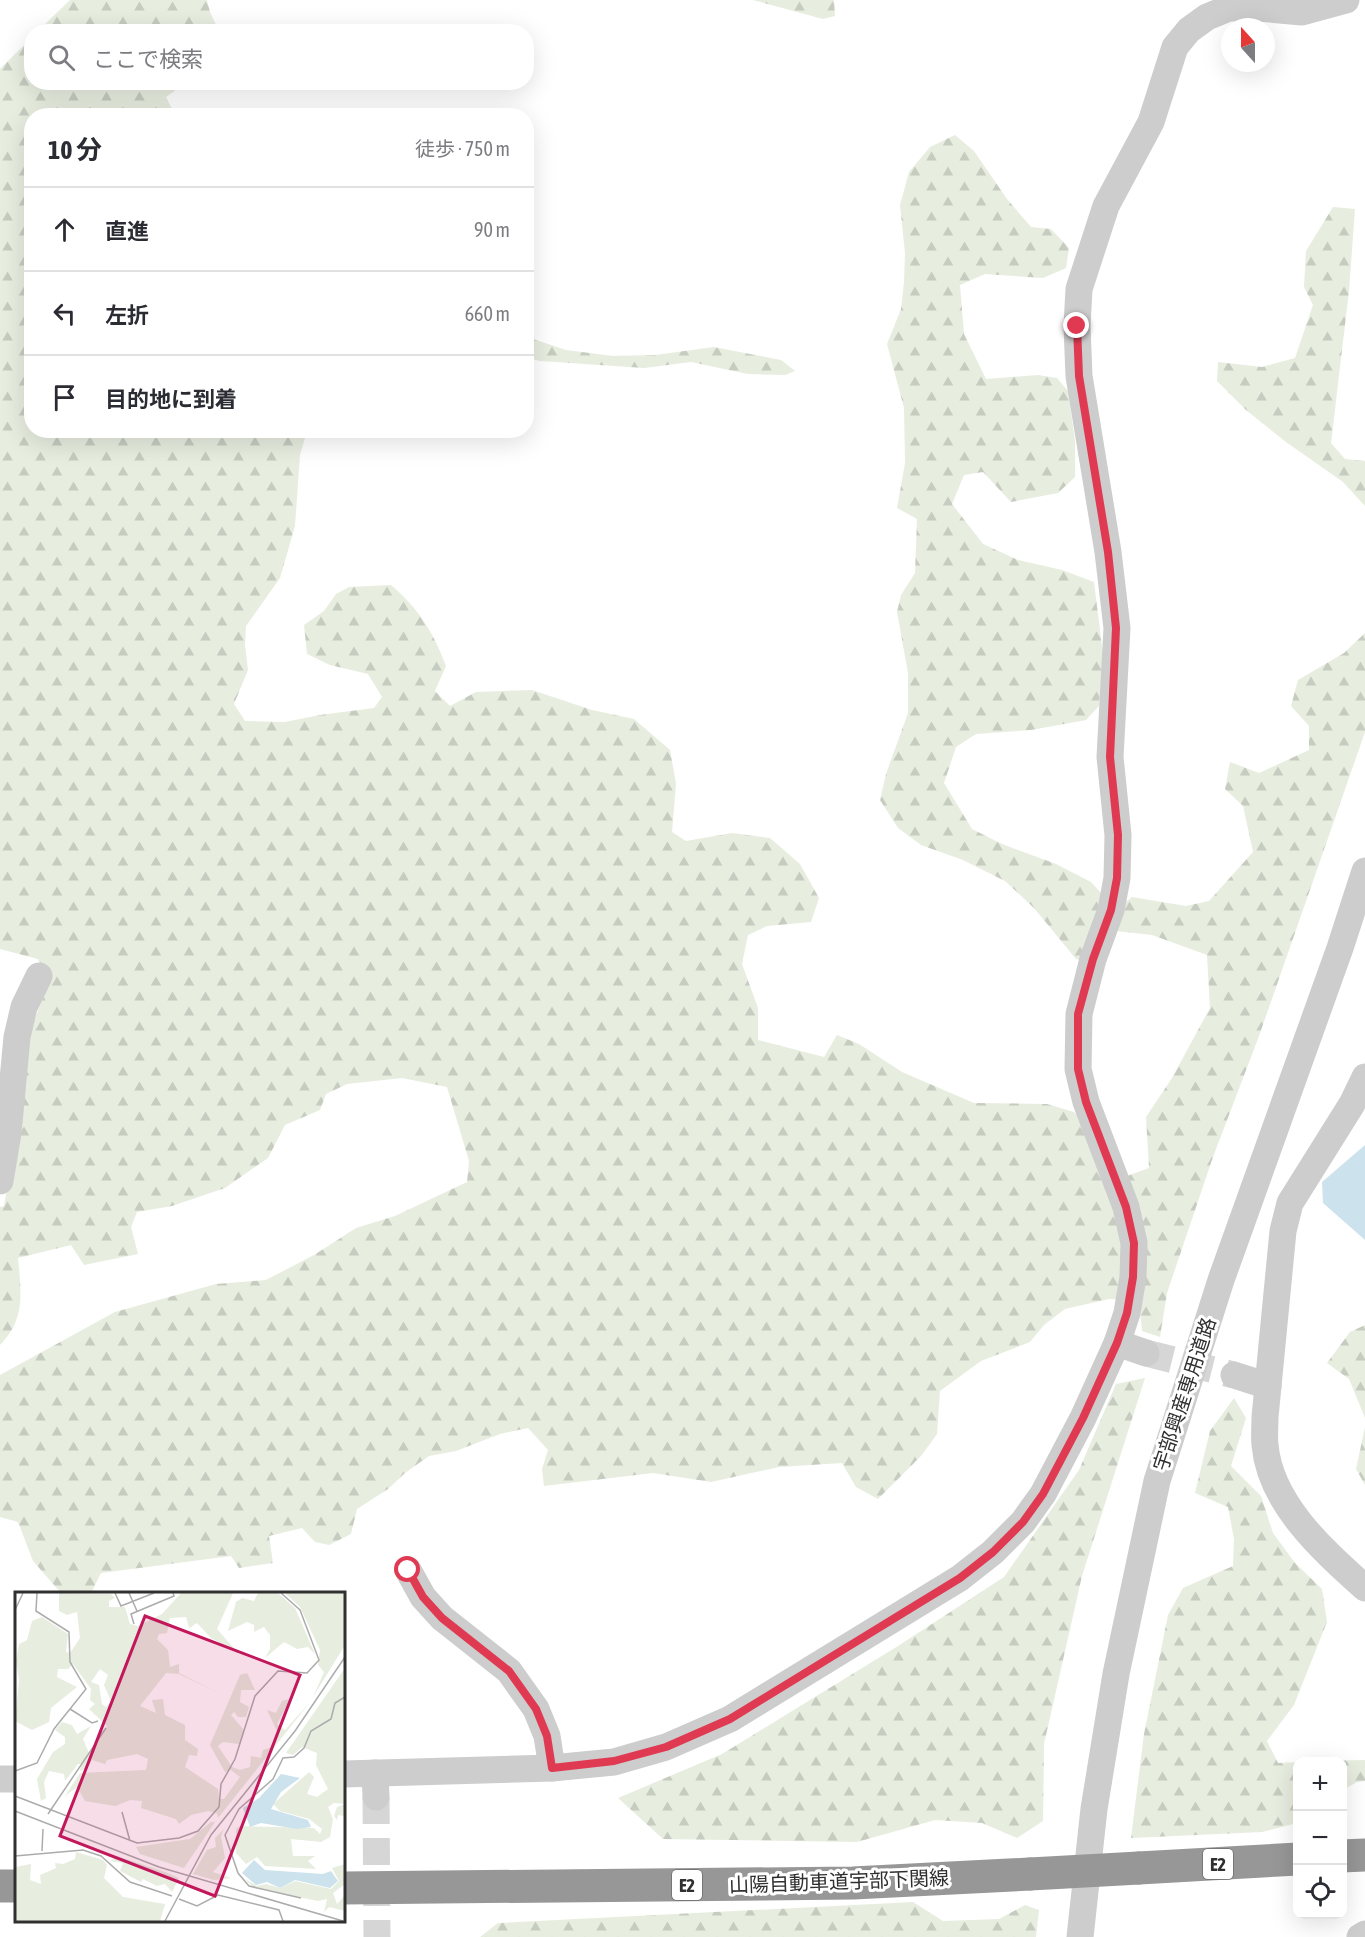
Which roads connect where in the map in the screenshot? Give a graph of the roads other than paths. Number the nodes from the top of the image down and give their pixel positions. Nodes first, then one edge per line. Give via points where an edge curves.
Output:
1 (1346, 0) edge
2 (1365, 871) edge
3 (39, 976) dead end
4 (1365, 1077) edge
5 (0, 1181) edge
6 (1117, 1343) junction
7 (1146, 1353) tunnel mouth
8 (1234, 1375) tunnel mouth
9 (1268, 1386) junction
10 (408, 1570) dead end
11 (1365, 1588) edge
12 (552, 1768) junction
13 (345, 1774) edge
14 (1365, 1855) edge
15 (1347, 1856) edge
16 (1293, 1859) edge
17 (345, 1888) edge
18 (1365, 1934) edge
19 (1080, 1937) edge
20 (1360, 1937) edge

1 - 6 street via 1302,12 1229,8 1189,30 1175,47 1151,122 1106,206 1078,289 1079,376 1108,552 1116,628 1110,757 1118,835 1117,878 1111,910 1078,1014 1077,1045 1086,1102 1126,1207 1134,1243 1133,1277
2 - 19 street, 宇部興産専用道路 via 1221,1280 1157,1482 1116,1674 1094,1809
3 - 5 street via 24,1007 16,1037
4 - 9 street via 1290,1203 1283,1231
6 - 7 street
6 - 12 street via 1043,1494 1023,1522 960,1578 730,1719 645,1753
8 - 9 street
9 - 11 street via 1265,1446 1282,1496 1325,1552
10 - 12 street via 423,1597 442,1618 509,1671 536,1709 547,1736
12 - 13 street via 375,1785
14 - 15 highway
16 - 17 highway, 山陽自動車道宇部下関線 / E2, bridge via 853,1882
18 - 20 street

